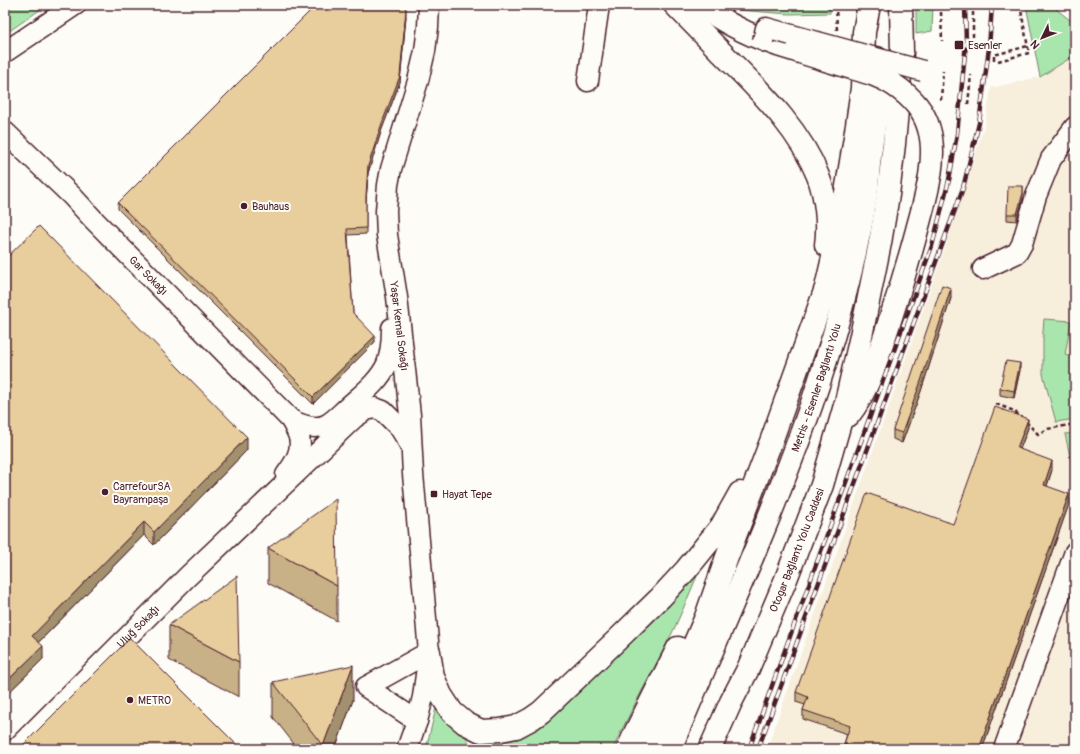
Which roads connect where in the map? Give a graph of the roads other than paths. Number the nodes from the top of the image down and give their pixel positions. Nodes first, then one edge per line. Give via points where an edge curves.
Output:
1 (75, 5) edge
2 (428, 5) edge
3 (599, 5) edge
4 (674, 5) edge
5 (701, 5) edge
6 (870, 5) edge
7 (901, 5) edge
8 (763, 41) junction
9 (5, 52) edge
10 (923, 71) dead end
11 (588, 81) dead end
12 (1075, 127) edge
13 (5, 132) edge
14 (983, 270) dead end
15 (397, 297) junction
16 (817, 311) junction
17 (291, 420) junction
18 (839, 429) junction
19 (772, 439) junction
20 (411, 446) junction
21 (748, 501) junction
22 (263, 506) junction
23 (1075, 552) edge
24 (429, 652) junction
25 (748, 669) junction
26 (417, 721) junction
27 (16, 749) edge
28 (407, 749) edge
29 (628, 749) edge
30 (649, 749) edge
31 (670, 749) edge
32 (710, 749) edge
33 (725, 749) edge
34 (1004, 749) edge

1 - 9 street
2 - 15 street, Yaşar Kemal Sokağı via 425,50 388,186 387,235
3 - 11 street
4 - 16 highway via 771,104 805,150 818,176 826,212 827,240
5 - 8 highway via 722,21
6 - 16 highway via 864,32 862,88 841,222 826,288
6 - 31 highway, Metris - Esenler Bağlantı Yolu via 877,61 877,100 866,195 842,307 817,392 788,472
7 - 18 highway, Otogar Bağlantı Yolu Caddesi via 902,53 888,195 861,336
8 - 10 street, bridge via 766,28
8 - 18 highway, bridge via 885,79 919,108 929,128 932,151 928,185 914,244 881,348 857,406
12 - 14 street via 1051,159 1017,253
13 - 17 street, Gar Sokağı via 72,196
15 - 17 street via 390,352 382,373 326,425 314,427
15 - 20 street, Yaşar Kemal Sokağı
16 - 19 highway
17 - 22 street via 299,435 298,455
18 - 25 highway, Otogar Bağlantı Yolu Caddesi via 822,485
19 - 21 highway
19 - 24 highway via 721,527 686,570 613,644 531,719 500,730 481,731 465,723 452,712 441,695 433,676
20 - 22 street via 400,428 383,411 375,408 366,410 354,418
20 - 24 street, Yaşar Kemal Sokağı
21 - 29 highway
21 - 30 highway via 706,617
22 - 27 street, Uluğ Sokağı
23 - 34 street
24 - 26 street, Yaşar Kemal Sokağı
24 - 26 street via 366,687
25 - 32 highway
25 - 33 highway via 742,704
26 - 28 street, Yaşar Kemal Sokağı

